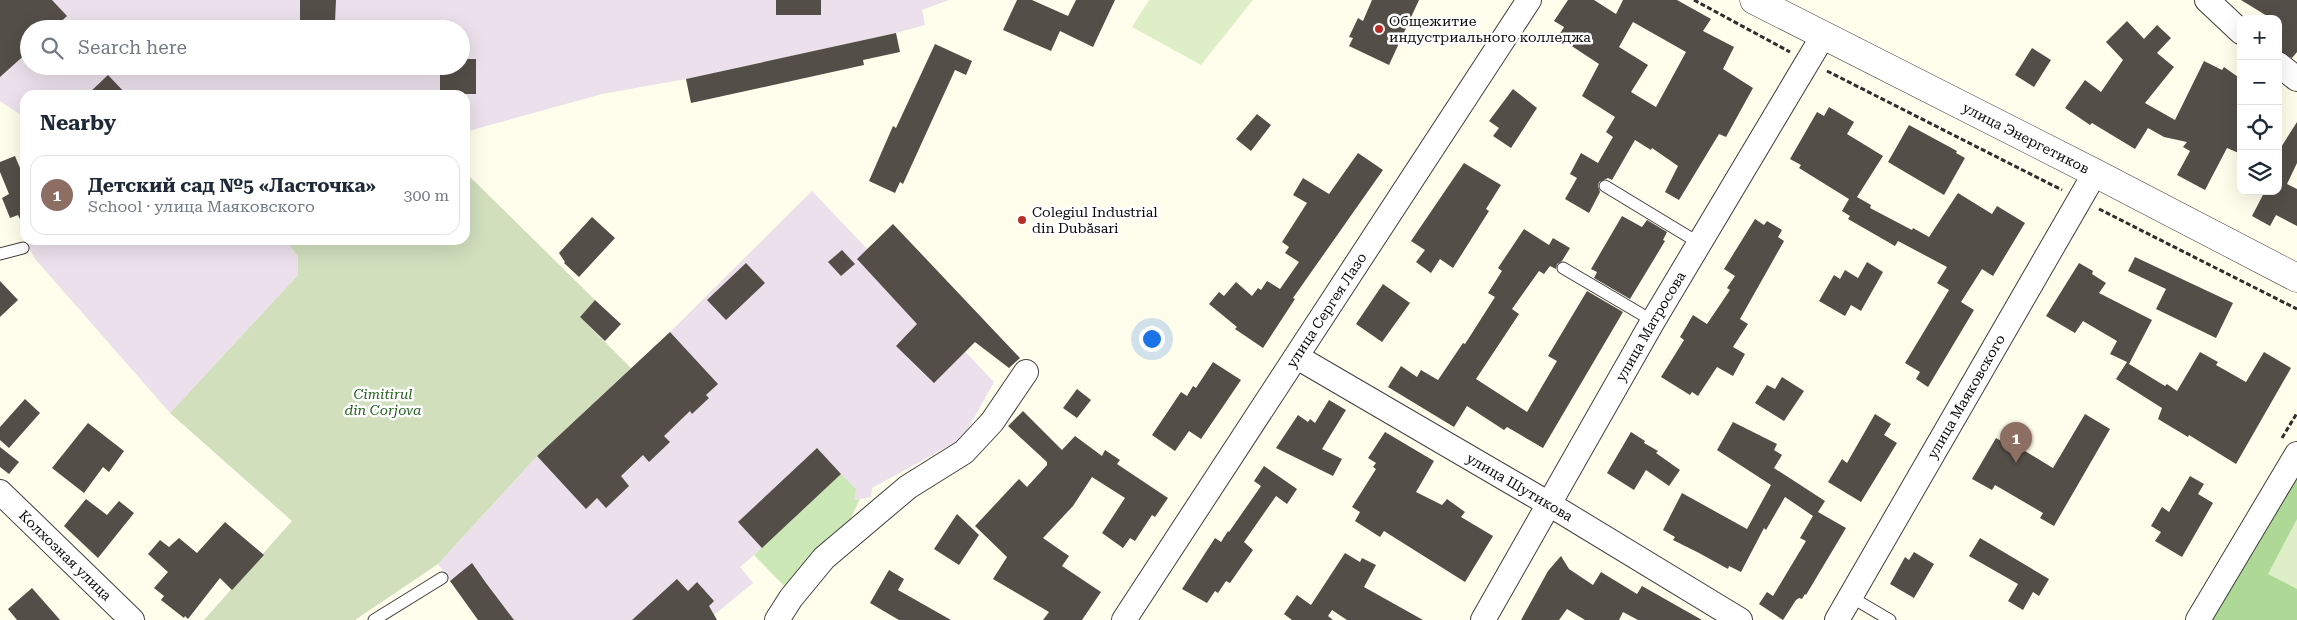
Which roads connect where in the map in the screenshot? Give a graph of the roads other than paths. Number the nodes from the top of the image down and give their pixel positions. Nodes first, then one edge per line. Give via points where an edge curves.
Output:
1 (1529, 0) edge
2 (1754, 0) edge
3 (2207, 0) edge
4 (2237, 28) edge
5 (1823, 36) junction
6 (2282, 67) edge
7 (2297, 79) edge
8 (2095, 173) junction
9 (1605, 186) dead end
10 (1699, 243) junction
11 (23, 248) dead end
12 (0, 254) edge
13 (1563, 268) dead end
14 (2297, 278) edge
15 (1653, 321) junction
16 (1297, 357) junction
17 (1026, 372) dead end
18 (2297, 454) edge
19 (0, 492) edge
20 (1549, 504) junction
21 (442, 578) dead end
22 (1851, 597) junction
23 (132, 620) edge
24 (374, 620) edge
25 (777, 620) edge
26 (1124, 620) edge
27 (1483, 620) edge
28 (1740, 620) edge
29 (1837, 620) edge
30 (1890, 620) edge
31 (2198, 620) edge

1 - 16 street, улица Сергея Лазо
2 - 5 street, улица Энергетиков
3 - 4 street
5 - 8 street, улица Энергетиков
5 - 10 street, улица Матросова
6 - 7 street
8 - 14 street, улица Энергетиков
8 - 22 street, улица Маяковского
9 - 10 lane
10 - 15 street, улица Матросова
11 - 12 lane
13 - 15 lane
15 - 20 street, улица Матросова
16 - 20 street, улица Шутикова
16 - 26 street, улица Сергея Лазо
17 - 25 street via 992,422 964,452 908,487 824,558
18 - 31 street
19 - 23 street, Колхозная улица
20 - 27 street, улица Матросова
20 - 28 street, улица Шутикова
21 - 24 lane
22 - 29 street, улица Маяковского
22 - 30 lane

